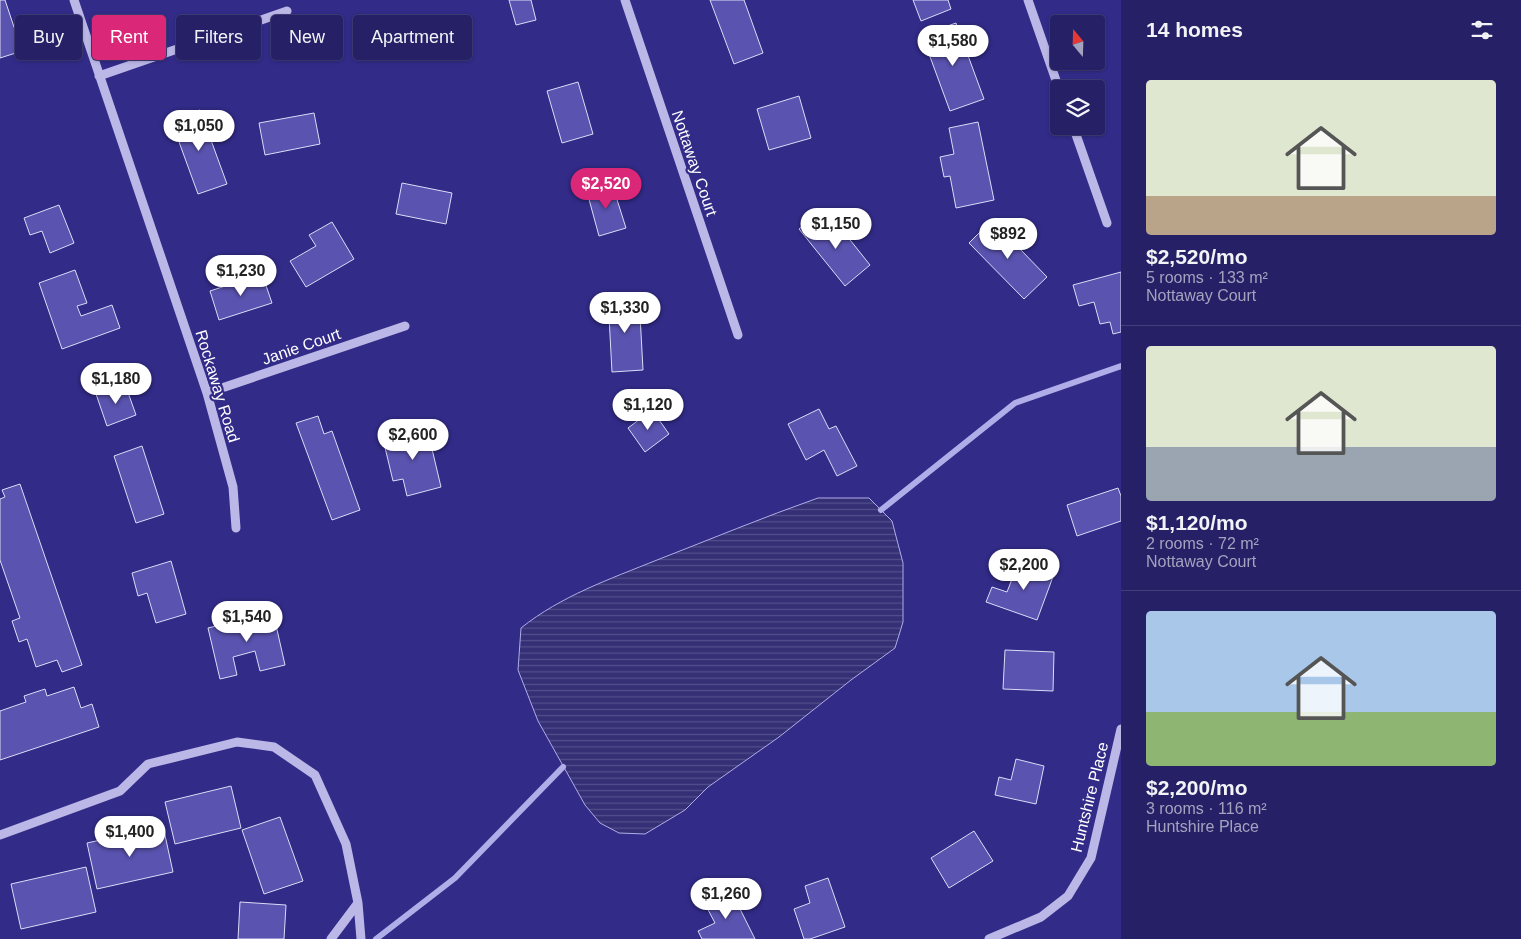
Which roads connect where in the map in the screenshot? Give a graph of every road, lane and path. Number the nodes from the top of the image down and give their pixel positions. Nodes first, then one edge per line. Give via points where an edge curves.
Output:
1 (74, 0) edge
2 (625, 0) edge
3 (1028, 0) edge
4 (288, 11) dead end
5 (99, 76) junction
6 (1056, 80) edge
7 (1076, 135) edge
8 (1107, 223) dead end
9 (405, 326) dead end
10 (738, 335) dead end
11 (206, 393) junction
12 (236, 528) dead end
13 (1121, 729) edge
14 (0, 835) edge
15 (358, 903) junction
16 (331, 939) edge
17 (361, 939) edge
18 (989, 939) edge

1 - 5 street, Rockaway Road
2 - 10 street, Nottaway Court
3 - 6 street
4 - 5 street
5 - 11 street, Rockaway Road
7 - 8 street
9 - 11 street, Janie Court
11 - 12 street, Rockaway Road via 233,487
13 - 18 street, Huntshire Place via 1091,858 1068,896 1041,917
14 - 15 street via 120,791 148,764 237,742 274,747 315,775 346,844
15 - 16 street
15 - 17 street

